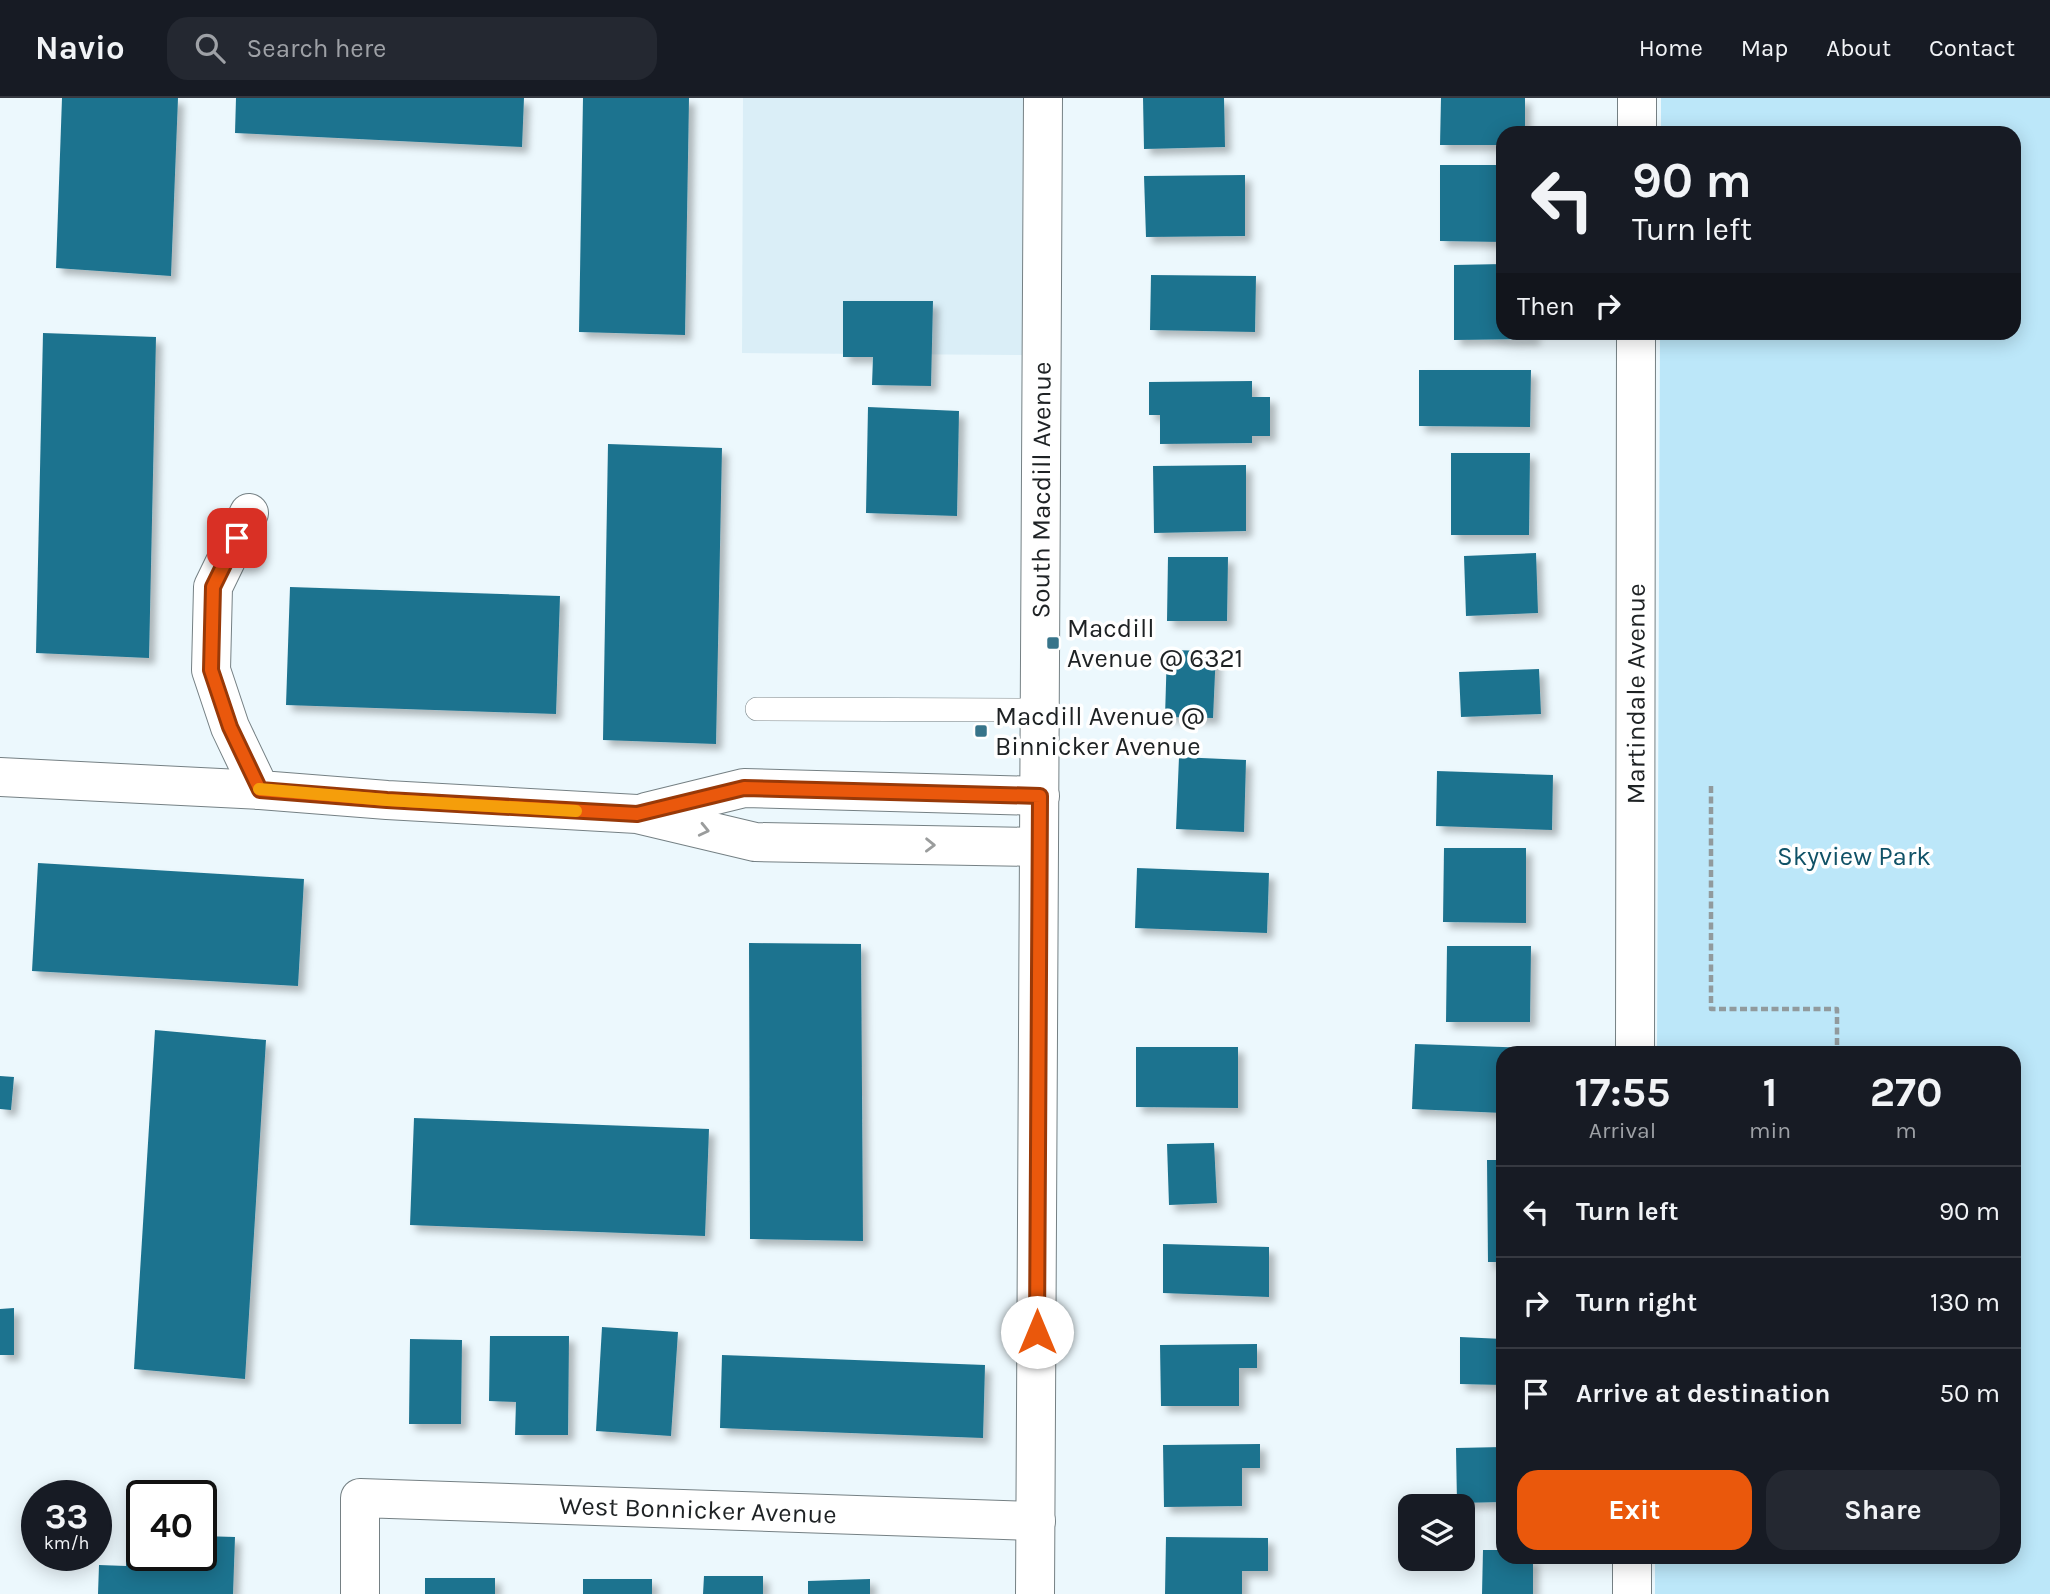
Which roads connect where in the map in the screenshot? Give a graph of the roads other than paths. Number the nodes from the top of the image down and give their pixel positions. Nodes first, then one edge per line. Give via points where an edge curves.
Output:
1 (1043, 98) edge
2 (1637, 98) edge
3 (1637, 126) edge
4 (1636, 340) edge
5 (250, 513) dead end
6 (757, 709) dead end
7 (1040, 710) junction
8 (0, 777) edge
9 (260, 790) junction
10 (1040, 796) junction
11 (637, 814) junction
12 (1039, 847) junction
13 (1635, 1046) edge
14 (1036, 1521) junction
15 (1632, 1564) edge
16 (360, 1594) edge
17 (1035, 1594) edge
18 (1632, 1594) edge

1 - 7 street, South Macdill Avenue
2 - 3 street
4 - 13 street, Martindale Avenue
5 - 9 street via 213,587 211,670 230,727
6 - 7 lane
7 - 10 street, South Macdill Avenue
8 - 9 street
9 - 11 street
10 - 11 street via 744,788
10 - 12 street, South Macdill Avenue
11 -> 12 street via 755,842
12 - 14 street, South Macdill Avenue
14 - 16 street, West Bonnicker Avenue via 360,1498
14 - 17 street, South Macdill Avenue
15 - 18 street

